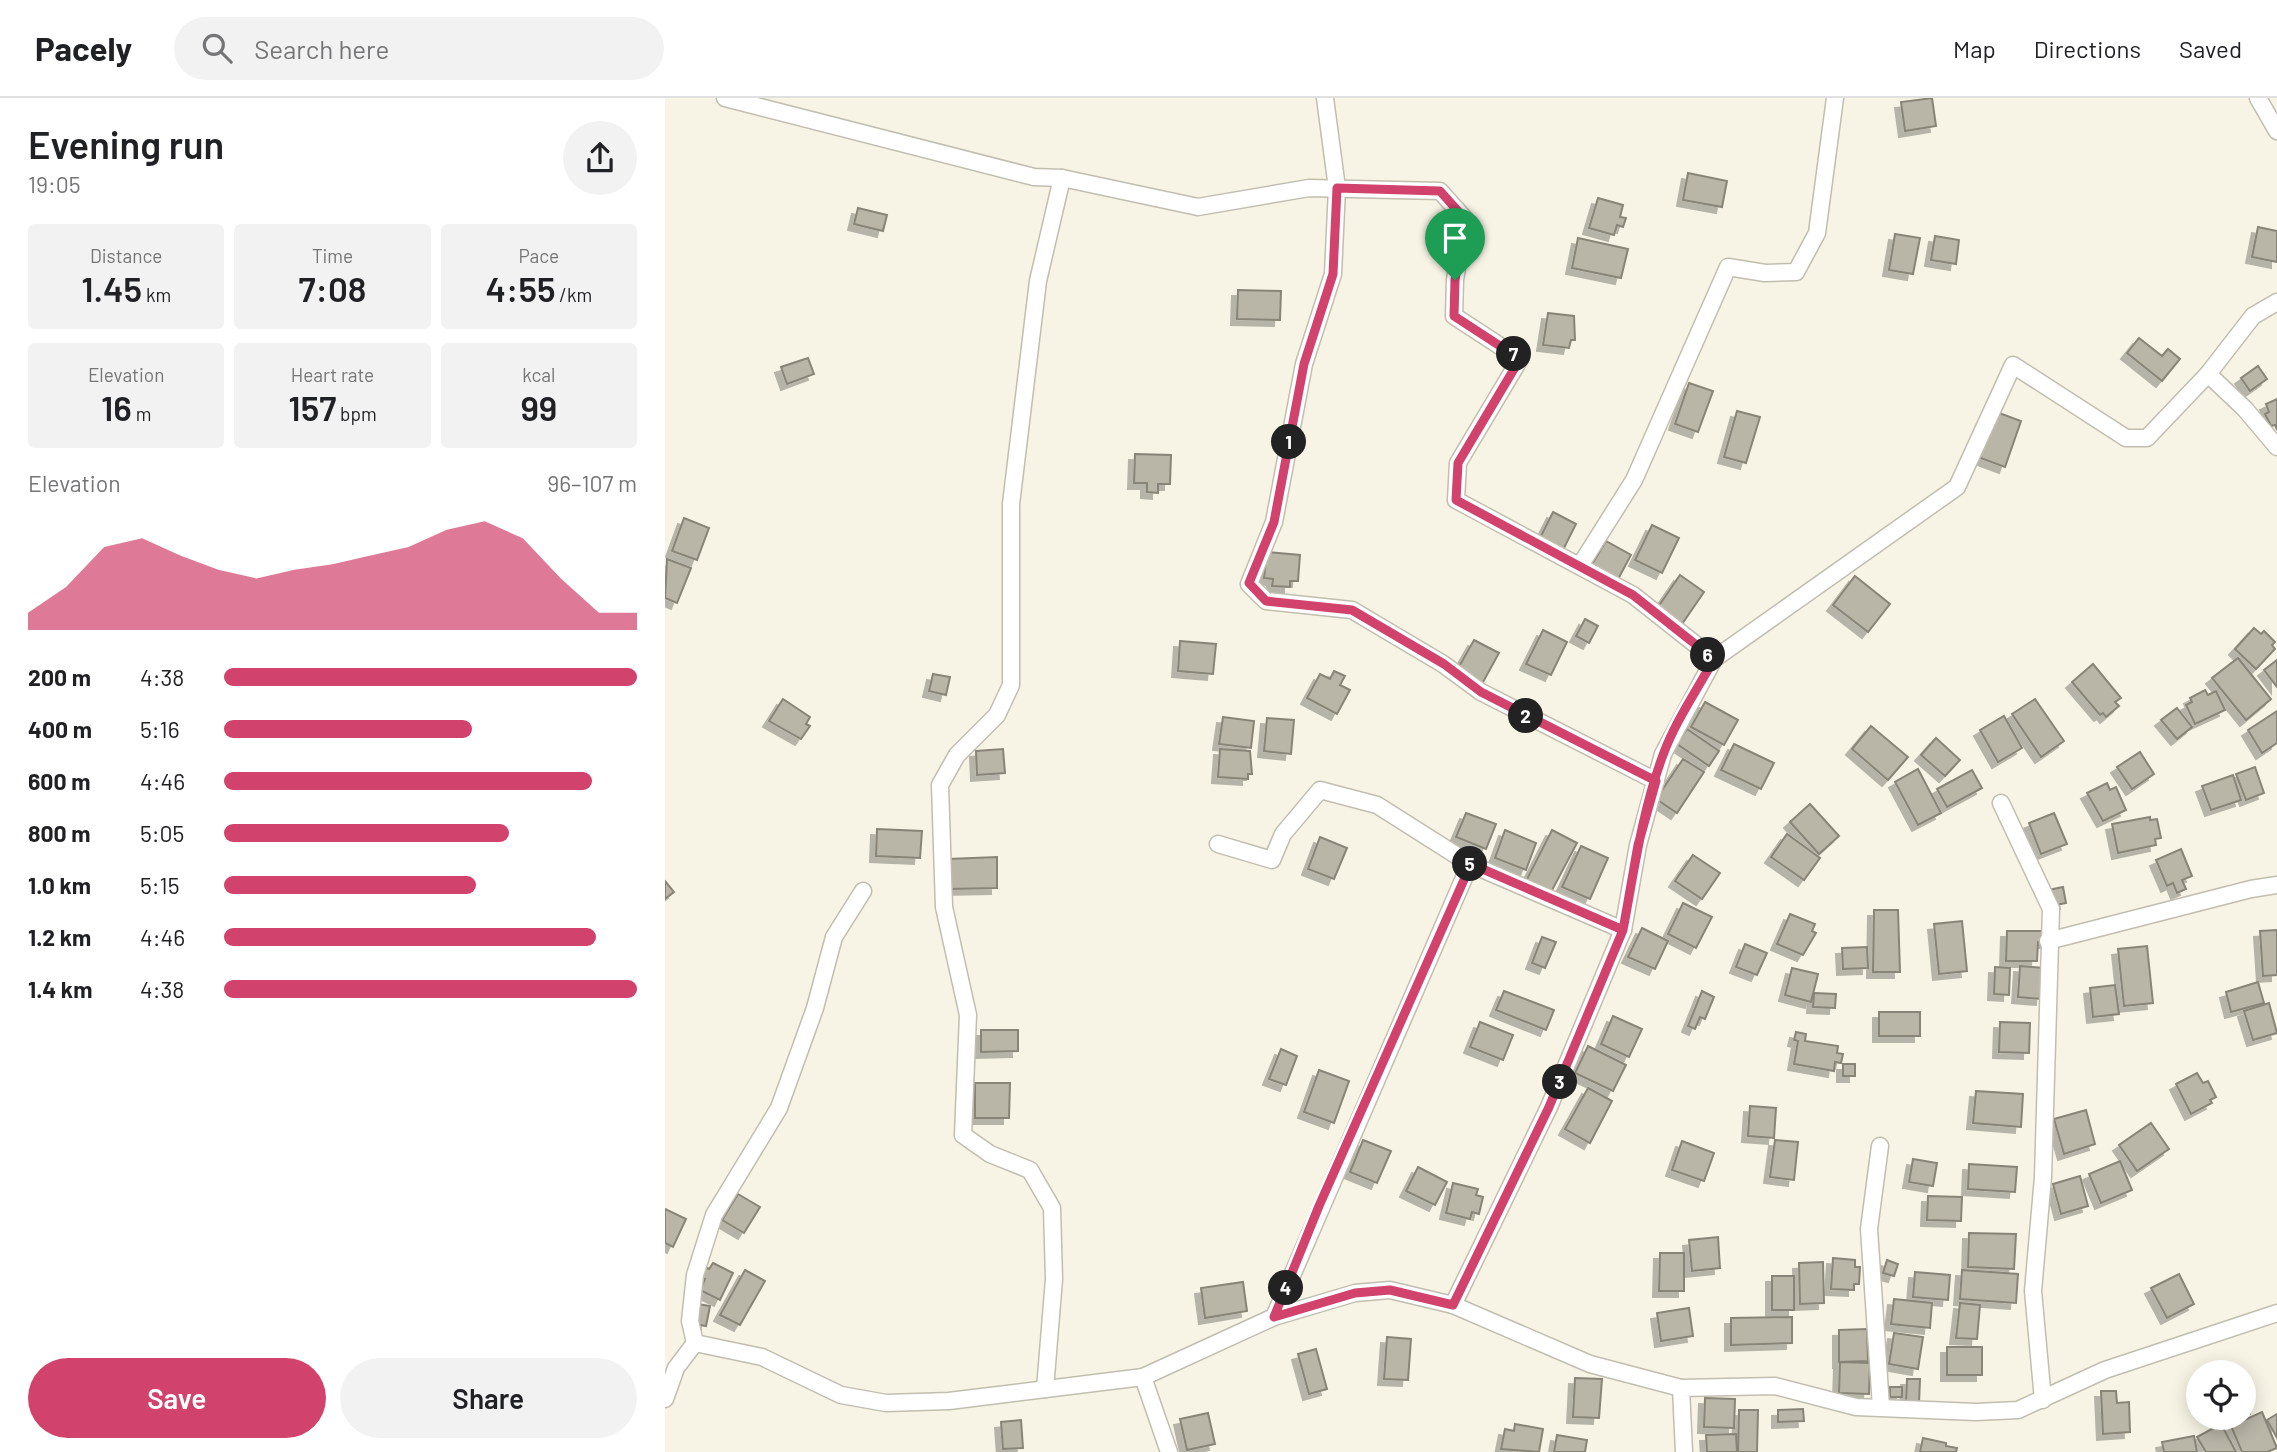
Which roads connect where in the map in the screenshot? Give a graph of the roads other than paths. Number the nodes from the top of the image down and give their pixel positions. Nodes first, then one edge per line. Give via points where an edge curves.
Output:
1 (725, 98) edge
2 (1325, 98) edge
3 (1835, 98) edge
4 (2258, 98) edge
5 (2277, 131) edge
6 (1062, 178) junction
7 (1337, 188) junction
8 (2277, 302) edge
9 (2208, 374) junction
10 (2277, 447) edge
11 (1581, 564) junction
12 (1714, 659) junction
13 (1656, 781) junction
14 (2001, 803) dead end
15 (1218, 844) dead end
16 (1471, 864) junction
17 (2277, 885) edge
18 (863, 891) dead end
19 (1623, 930) junction
20 (2048, 941) junction
21 (1880, 1146) dead end
22 (1453, 1305) junction
23 (2277, 1313) edge
24 (1274, 1317) junction
25 (695, 1343) junction
26 (1143, 1377) junction
27 (1681, 1388) junction
28 (1045, 1389) junction
29 (665, 1399) edge
30 (2043, 1400) junction
31 (1881, 1408) junction
32 (1169, 1452) edge
33 (1684, 1452) edge

1 - 6 street via 1034,177
2 - 7 street
3 - 11 street via 1817,233 1796,272 1728,267 1634,480
4 - 5 street
6 - 7 street via 1198,207 1309,188
6 - 28 street via 1038,281 1011,505 1010,685 997,715 957,755 940,785 944,908 968,1016 963,1135 990,1154 1030,1170 1052,1208 1054,1279
7 - 11 street via 1440,191 1465,219 1454,316 1520,359 1458,463 1456,500
7 - 13 street via 1333,274 1304,364 1274,522 1249,583 1266,601 1352,610 1444,664 1481,692
8 - 9 street via 2253,316
9 - 10 street
9 - 12 street via 2147,438 2126,438 2013,365 1957,487
11 - 12 street via 1633,595
12 - 13 street via 1663,754
13 - 19 street via 1638,845
14 - 20 street via 2051,909
15 - 16 street via 1272,860 1283,834 1320,790 1377,805
16 - 19 street
16 - 24 street
17 - 20 street
18 - 25 street via 834,937 815,1008 779,1108 714,1215 695,1275 690,1321
19 - 22 street via 1549,1107
20 - 30 street via 2043,1177 2033,1291
21 - 31 street via 1869,1229
22 - 24 street via 1390,1290 1355,1293
22 - 27 street via 1590,1364
23 - 30 street via 2105,1370
24 - 26 street
25 - 28 street via 762,1357 841,1395 886,1403 949,1401
25 - 29 street via 676,1368
26 - 28 street
26 - 32 street
27 - 31 street via 1775,1386 1832,1403
27 - 33 street
30 - 31 street via 2018,1409 1976,1412

